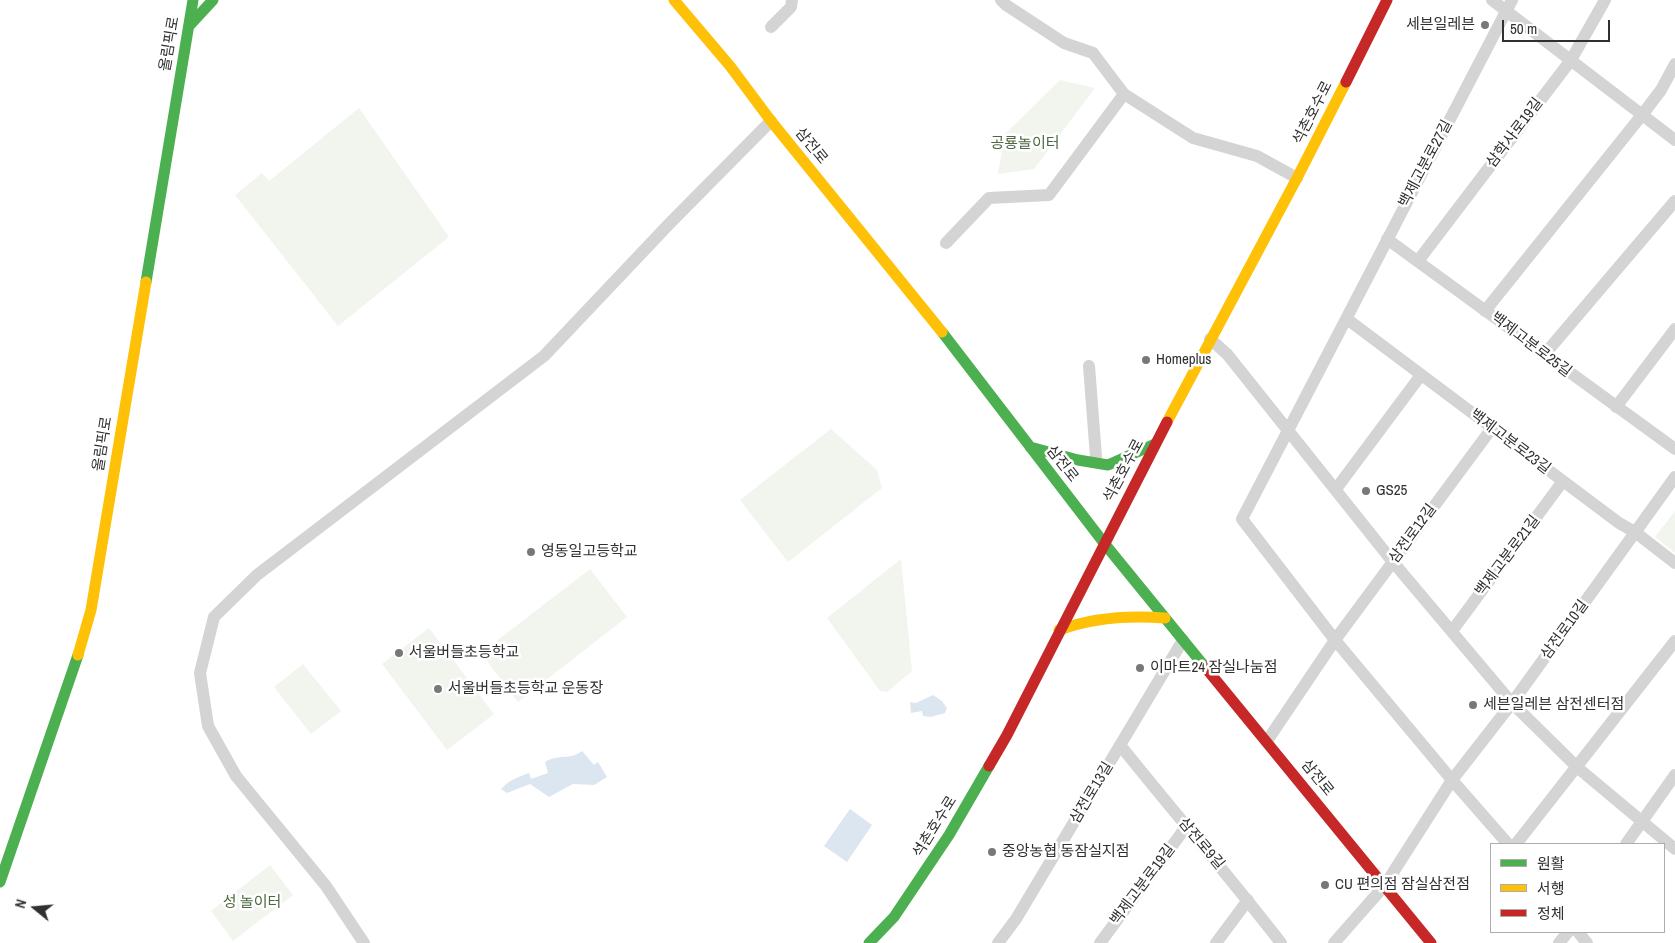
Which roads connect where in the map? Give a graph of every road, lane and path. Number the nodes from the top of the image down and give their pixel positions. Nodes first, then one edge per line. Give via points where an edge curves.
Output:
1 (193, 0) edge
2 (214, 0) edge
3 (674, 0) edge
4 (691, 0) edge
5 (792, 0) edge
6 (1001, 0) edge
7 (1387, 0) edge
8 (1492, 0) edge
9 (1605, 0) edge
10 (1509, 5) edge
11 (693, 22) junction
12 (189, 26) junction
13 (771, 27) dead end
14 (1570, 60) junction
15 (1675, 64) edge
16 (1124, 94) junction
17 (1642, 115) junction
18 (771, 121) junction
19 (1675, 140) edge
20 (1297, 178) junction
21 (1675, 201) edge
22 (1388, 238) junction
23 (946, 244) dead end
24 (1418, 261) junction
25 (1485, 310) junction
26 (1347, 319) junction
27 (1675, 329) edge
28 (1210, 339) junction
29 (1544, 355) junction
30 (1089, 366) dead end
31 (1421, 375) junction
32 (1616, 407) junction
33 (1492, 428) junction
34 (1288, 430) junction
35 (1155, 444) junction
36 (1030, 447) junction
37 (1675, 449) edge
38 (1096, 456) dead end
39 (1675, 477) edge
40 (1563, 481) junction
41 (1336, 489) junction
42 (1635, 532) junction
43 (1104, 543) junction
44 (1393, 562) junction
45 (1675, 563) edge
46 (1165, 618) junction
47 (1059, 630) junction
48 (1452, 631) junction
49 (1183, 640) junction
50 (1335, 640) junction
51 (1675, 641) edge
52 (1512, 703) junction
53 (1267, 741) junction
54 (1120, 745) junction
55 (1578, 768) junction
56 (1675, 775) edge
57 (1452, 780) junction
58 (1642, 820) junction
59 (1186, 827) junction
60 (1507, 843) edge
61 (1517, 843) edge
62 (1627, 843) edge
63 (1675, 849) edge
64 (0, 882) edge
65 (1385, 885) junction
66 (1248, 900) junction
67 (1567, 933) edge
68 (1579, 933) edge
69 (364, 943) edge
70 (869, 943) edge
71 (998, 943) edge
72 (1100, 943) edge
73 (1216, 943) edge
74 (1281, 943) edge
75 (1334, 943) edge
76 (1431, 943) edge
77 (1559, 943) edge
78 (1587, 943) edge

1 - 12 main road, 올림픽로
2 - 12 main road
3 - 11 main road, 삼전로
4 - 11 main road
5 - 13 street via 791,7
6 - 16 street via 1064,43 1093,52
7 - 20 main road, 석촌호수로
8 - 10 street
9 - 14 street, 삼학사로19길
10 - 14 street
10 - 22 street, 백제고분로27길
11 - 18 main road, 삼전로
12 - 64 main road, 올림픽로 via 90,610 77,659
14 - 17 street
14 - 24 street, 삼학사로19길
15 - 17 street
16 - 20 street via 1193,138 1257,156
16 - 23 street via 1049,195 989,198
17 - 19 street
17 - 25 street
18 - 36 main road, 삼전로 via 917,300
18 - 69 street via 544,356 257,575 214,617 200,673 208,726 236,776 326,886
20 - 28 main road, 석촌호수로
21 - 29 street
22 - 24 street, 백제고분로25길
22 - 26 street, 백제고분로27길
24 - 25 street, 백제고분로25길
25 - 29 street, 백제고분로25길
26 - 31 street, 백제고분로23길
26 - 34 street
27 - 32 street
28 - 34 street via 1227,354
28 - 35 main road, 석촌호수로
29 - 32 street, 백제고분로25길
30 - 38 street
31 - 33 street, 백제고분로23길
31 - 41 street
32 - 37 street, 백제고분로25길
33 - 40 street, 백제고분로23길
33 - 44 street, 삼전로12길
34 - 41 street
34 - 50 street via 1242,519
35 - 36 main road via 1108,465
35 - 43 main road, 석촌호수로
36 - 43 main road, 삼전로
39 - 42 street, 삼전로10길
40 - 42 street, 백제고분로23길
40 - 48 street, 백제고분로21길
41 - 44 street
42 - 45 street, 백제고분로23길
42 - 52 street, 삼전로10길
43 - 46 main road, 삼전로
43 - 47 main road, 석촌호수로
44 - 48 street
44 - 50 street, 삼전로12길
46 - 47 main road via 1108,616
46 - 49 main road, 삼전로
47 - 70 main road, 석촌호수로 via 1007,735 949,835 894,917
48 - 52 street
49 - 53 main road, 삼전로
49 - 54 street, 삼전로13길
50 - 53 street, 삼전로12길
50 - 57 street
51 - 55 street
52 - 55 street
52 - 57 street, 삼전로10길
53 - 65 main road, 삼전로
54 - 59 street, 삼전로9길
54 - 71 street, 삼전로13길 via 1016,919
55 - 58 street
55 - 61 street
56 - 58 street
57 - 60 street
57 - 65 street, 삼전로10길
58 - 62 street
58 - 63 street
59 - 66 street, 삼전로9길
59 - 72 street, 백제고분로19길
65 - 75 street
65 - 76 main road, 삼전로
66 - 73 street
66 - 74 street, 삼전로9길
67 - 77 street
68 - 78 street

